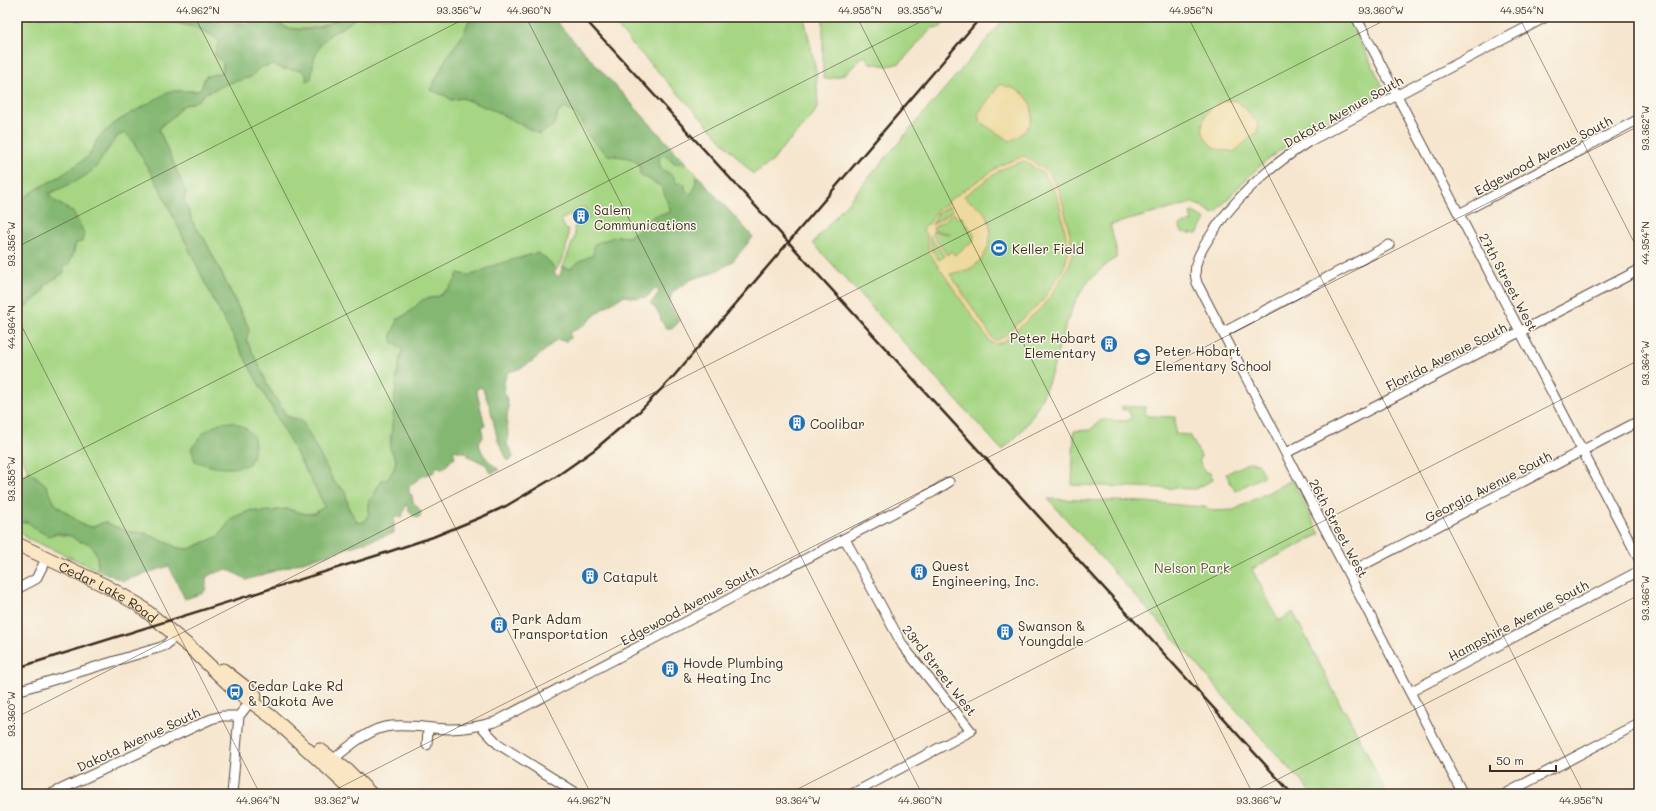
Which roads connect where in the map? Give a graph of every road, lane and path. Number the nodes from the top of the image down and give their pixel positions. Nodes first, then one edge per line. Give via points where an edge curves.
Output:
1 (1356, 17) edge
2 (1546, 17) edge
3 (1397, 96) junction
4 (1639, 119) edge
5 (1459, 214) junction
6 (1389, 245) dead end
7 (1639, 270) edge
8 (1195, 273) joint
9 (1224, 332) junction
10 (1520, 333) junction
11 (1639, 421) edge
12 (1583, 451) junction
13 (1286, 453) junction
14 (949, 482) dead end
15 (844, 538) junction
16 (17, 544) edge
17 (46, 559) junction
18 (1639, 559) edge
19 (1639, 571) edge
20 (1348, 573) junction
21 (17, 589) edge
22 (175, 636) junction
23 (17, 691) edge
24 (1410, 692) junction
25 (253, 698) junction
26 (239, 716) junction
27 (1639, 723) edge
28 (481, 726) junction
29 (428, 728) junction
30 (427, 745) dead end
31 (330, 763) junction
32 (51, 794) edge
33 (232, 794) edge
34 (356, 794) edge
35 (371, 794) edge
36 (578, 794) edge
37 (852, 794) edge
38 (1463, 794) edge
39 (1505, 794) edge

1 - 3 street, 27th Street West
2 - 3 street, Dakota Avenue South
3 - 5 street, 27th Street West
3 - 8 street, Dakota Avenue South via 1308,142 1287,155 1261,177 1218,224 1196,261
4 - 5 street, Edgewood Avenue South
5 - 10 street, 27th Street West
6 - 9 street
7 - 10 street, Florida Avenue South
8 - 9 street, 26th Street West via 1197,283
9 - 13 street, 26th Street West
10 - 12 street, 27th Street West
10 - 13 street, Florida Avenue South
11 - 12 street, Georgia Avenue South
12 - 18 street, 27th Street West
12 - 20 street, Georgia Avenue South
13 - 20 street, 26th Street West
14 - 15 street, Edgewood Avenue South
15 - 28 street, Edgewood Avenue South via 495,722
15 - 37 street, 23rd Street West via 903,646 972,731
16 - 17 street, Cedar Lake Road
17 - 21 street via 36,579
17 - 22 street, Cedar Lake Road via 123,595 144,609
19 - 24 street, Hampshire Avenue South
20 - 24 street, 26th Street West
22 - 23 street via 161,647
22 - 25 street, Cedar Lake Road via 234,689
24 - 38 street, 26th Street West
25 - 26 street
25 - 31 street, Cedar Lake Road via 273,718
26 - 32 street, Dakota Avenue South via 211,719
26 - 33 street
27 - 39 street
28 - 29 street, Edgewood Avenue South
28 - 36 street via 498,744
29 - 30 street
29 - 31 street, Edgewood Avenue South via 410,725 385,727 339,754
31 - 34 street, Cedar Lake Road via 340,780
31 - 35 street, Cedar Lake Road via 362,784

